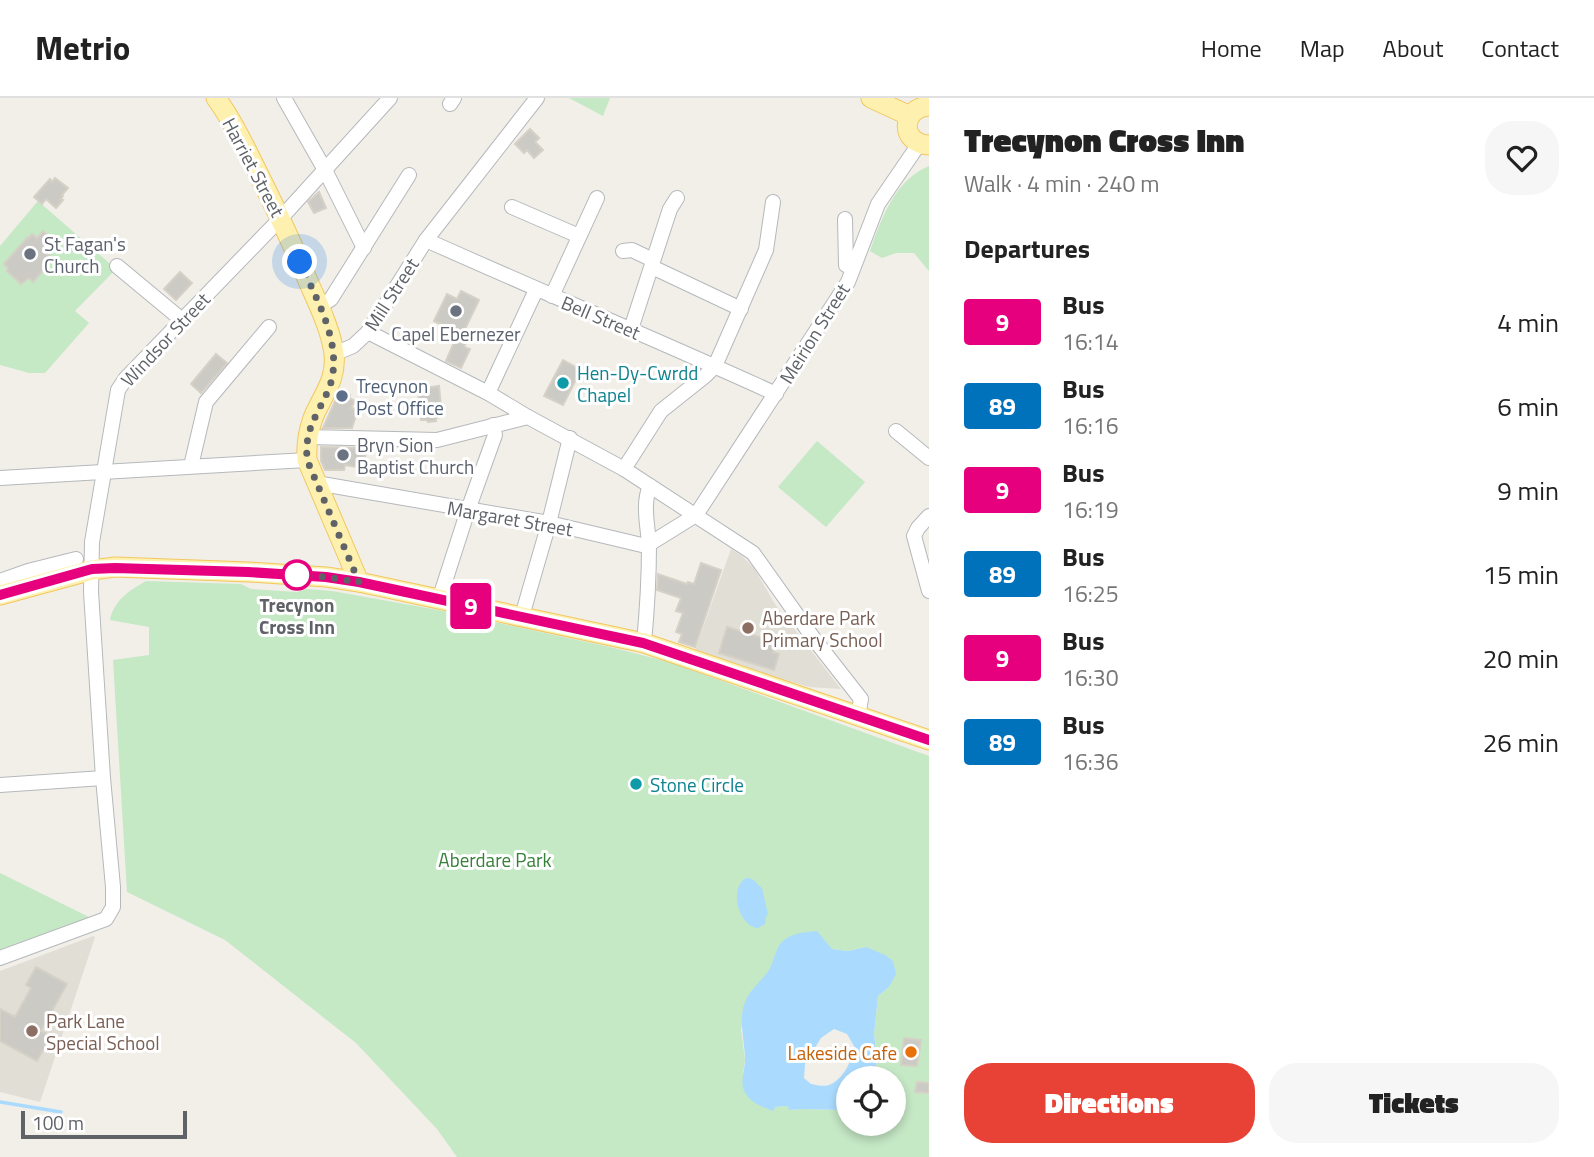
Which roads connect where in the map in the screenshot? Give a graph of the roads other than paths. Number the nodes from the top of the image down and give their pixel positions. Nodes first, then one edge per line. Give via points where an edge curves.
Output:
1 (216, 98) edge
2 (284, 98) edge
3 (390, 98) edge
4 (537, 98) edge
5 (871, 98) edge
6 (929, 106) edge
7 (910, 116) junction
8 (924, 145) edge
9 (325, 170) junction
10 (409, 175) dead end
11 (597, 198) dead end
12 (677, 198) dead end
13 (773, 202) dead end
14 (512, 207) dead end
15 (281, 218) junction
16 (845, 219) dead end
17 (579, 236) junction
18 (426, 240) junction
19 (364, 248) junction
20 (623, 251) dead end
21 (652, 263) junction
22 (117, 266) dead end
23 (852, 268) junction
24 (536, 290) junction
25 (552, 296) junction
26 (319, 307) junction
27 (741, 309) junction
28 (182, 320) junction
29 (269, 327) dead end
30 (631, 329) junction
31 (368, 332) junction
32 (334, 354) junction
33 (715, 366) junction
34 (488, 393) junction
35 (776, 394) junction
36 (528, 417) junction
37 (494, 425) junction
38 (897, 431) dead end
39 (307, 437) junction
40 (570, 438) junction
41 (929, 458) edge
42 (307, 460) junction
43 (191, 466) junction
44 (624, 469) junction
45 (103, 472) junction
46 (0, 478) edge
47 (316, 483) junction
48 (650, 486) junction
49 (468, 510) junction
50 (696, 515) junction
51 (929, 516) edge
52 (549, 523) junction
53 (649, 544) junction
54 (84, 564) junction
55 (43, 575) junction
56 (0, 581) edge
57 (359, 582) junction
58 (929, 591) edge
59 (0, 595) edge
60 (439, 600) junction
61 (522, 616) junction
62 (643, 643) junction
63 (858, 717) junction
64 (929, 740) edge
65 (103, 778) junction
66 (0, 785) edge
67 (0, 958) edge

1 - 15 main road, Harriet Street
2 - 9 street
3 - 9 street, Windsor Street
4 - 18 street, Mill Street
5 - 7 main road
6 - 7 main road
7 - 8 main road via 910,136
8 - 23 street, Meirion Street via 878,204
9 - 15 street, Windsor Street
9 - 19 street
10 - 19 street
11 - 17 street
12 - 21 street
13 - 27 street via 766,250
14 - 17 street
15 - 26 main road, Harriet Street
15 - 28 street, Windsor Street
16 - 23 street via 846,265
17 - 25 street
18 - 24 street, Bell Street
18 - 31 street, Mill Street
19 - 26 street via 331,299
20 - 21 street via 632,250
21 - 27 street
21 - 30 street
22 - 28 street
23 - 35 street, Meirion Street via 848,282
24 - 25 street, Bell Street
24 - 34 street
25 - 30 street, Bell Street
26 - 32 main road, Harriet Street
27 - 33 street
28 - 45 street, Windsor Street via 118,390
29 - 43 street via 206,402
30 - 33 street, Bell Street
31 - 32 street, Mill Street via 353,346
31 - 34 street
32 - 39 main road via 333,375
33 - 35 street, Bell Street
33 - 44 street via 661,411
34 - 36 street
35 - 50 street, Meirion Street
36 - 37 street
36 - 40 street
37 - 39 street via 437,440
37 - 49 street via 495,435
38 - 41 street
39 - 42 main road
40 - 44 street
40 - 52 street
42 - 43 street
42 - 47 main road
43 - 45 street
44 - 48 street
45 - 46 street
45 - 54 street, Windsor Street
47 - 49 street, Margaret Street
47 - 57 main road
48 - 50 street
48 - 53 street via 646,495
49 - 52 street, Margaret Street
49 - 60 street
50 - 53 street
50 - 63 street via 753,553 861,699
51 - 58 street via 914,536
52 - 53 street, Margaret Street
52 - 61 street
53 - 62 street
54 - 55 main road
54 - 57 main road
54 - 65 street, Windsor Street via 91,592
55 - 56 street
55 - 59 main road
57 - 60 main road
60 - 61 main road
61 - 62 main road
62 - 63 main road
63 - 64 main road
65 - 66 street
65 - 67 street, Windsor Street via 113,907 106,919

